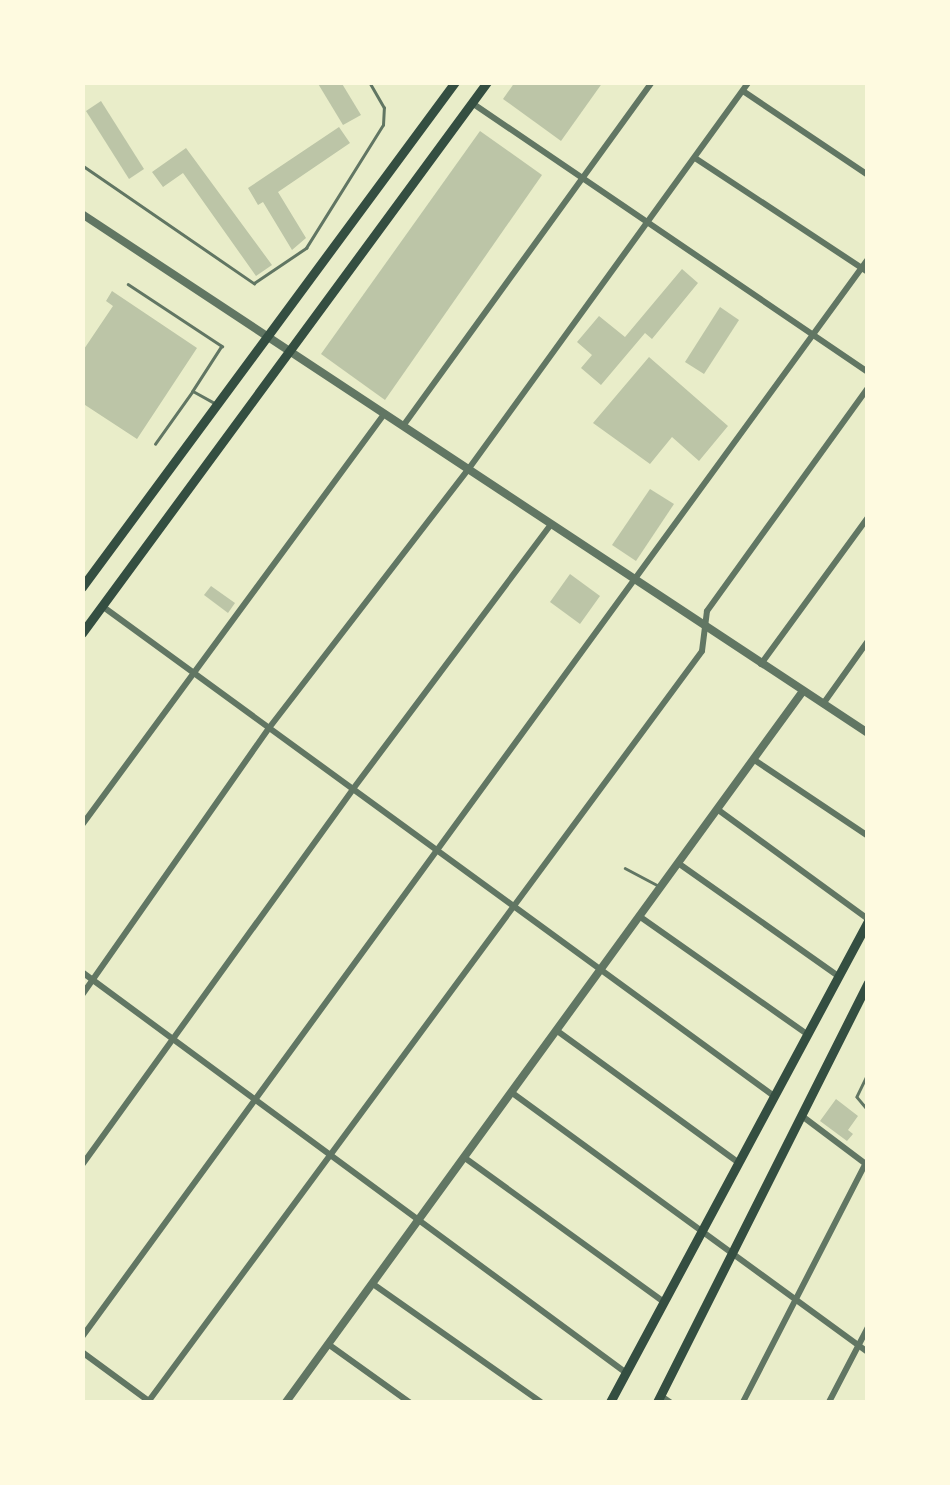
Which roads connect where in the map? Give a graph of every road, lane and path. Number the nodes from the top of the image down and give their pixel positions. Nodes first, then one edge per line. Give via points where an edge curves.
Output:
1 (369, 82) edge
2 (455, 82) edge
3 (488, 82) edge
4 (652, 82) edge
5 (749, 82) edge
6 (743, 91) junction
7 (472, 103) junction
8 (695, 158) junction
9 (82, 165) edge
10 (868, 174) edge
11 (585, 179) junction
12 (82, 214) edge
13 (646, 224) junction
14 (868, 259) edge
15 (864, 270) edge
16 (128, 284) dead end
17 (266, 335) junction
18 (813, 336) junction
19 (288, 350) junction
20 (868, 372) edge
21 (868, 388) edge
22 (193, 391) junction
23 (216, 404) junction
24 (385, 413) junction
25 (403, 426) junction
26 (155, 444) dead end
27 (470, 467) junction
28 (868, 517) edge
29 (551, 524) junction
30 (634, 578) junction
31 (82, 587) edge
32 (102, 606) junction
33 (705, 626) junction
34 (82, 632) edge
35 (868, 642) edge
36 (761, 664) junction
37 (197, 673) junction
38 (803, 691) junction
39 (823, 704) junction
40 (269, 728) junction
41 (868, 734) edge
42 (753, 758) junction
43 (353, 790) junction
44 (717, 809) junction
45 (82, 826) edge
46 (868, 836) edge
47 (435, 850) junction
48 (678, 863) junction
49 (624, 868) dead end
50 (660, 887) junction
51 (512, 907) junction
52 (639, 916) junction
53 (868, 920) edge
54 (600, 971) junction
55 (82, 972) edge
56 (838, 976) junction
57 (94, 980) junction
58 (868, 983) edge
59 (82, 995) edge
60 (863, 1001) edge
61 (556, 1030) junction
62 (807, 1034) junction
63 (174, 1039) junction
64 (868, 1074) edge
65 (512, 1092) junction
66 (774, 1096) junction
67 (255, 1099) junction
68 (868, 1110) edge
69 (802, 1116) junction
70 (330, 1155) junction
71 (465, 1158) junction
72 (738, 1162) junction
73 (82, 1164) edge
74 (867, 1164) edge
75 (419, 1220) junction
76 (702, 1229) junction
77 (733, 1253) junction
78 (373, 1284) junction
79 (796, 1300) junction
80 (665, 1302) junction
81 (868, 1327) edge
82 (82, 1336) edge
83 (328, 1344) junction
84 (858, 1345) junction
85 (82, 1352) edge
86 (868, 1352) edge
87 (626, 1372) junction
88 (662, 1400) edge
89 (150, 1402) edge
90 (286, 1402) edge
91 (409, 1402) edge
92 (541, 1402) edge
93 (610, 1402) edge
94 (744, 1402) edge
95 (829, 1402) edge

1 - 9 lane via 384,108 383,125 306,248 254,284
2 - 17 main road
3 - 7 main road
4 - 11 street
5 - 6 street
6 - 8 street
6 - 10 street
7 - 11 street
7 - 19 main road
8 - 13 street
8 - 15 street
11 - 13 street
11 - 25 street
12 - 17 street
13 - 18 street
13 - 27 street
14 - 15 street
15 - 18 street
16 - 22 lane via 222,346
17 - 19 street
17 - 23 main road
18 - 20 street
18 - 30 street
19 - 24 street
19 - 32 main road
21 - 33 street via 707,611
22 - 23 lane
22 - 26 lane
23 - 31 main road
24 - 25 street
24 - 37 street
25 - 27 street
27 - 29 street
27 - 40 street
28 - 36 street
29 - 30 street
29 - 43 street
30 - 33 street
30 - 47 street
32 - 34 main road
32 - 37 street
33 - 36 street
33 - 51 street via 702,651
35 - 39 street
36 - 38 street
37 - 40 street
37 - 45 street
38 - 39 street
38 - 42 street
39 - 41 street
40 - 43 street
40 - 57 street
42 - 44 street
42 - 46 street
43 - 47 street
43 - 63 street
44 - 48 street
44 - 53 street
47 - 51 street
47 - 67 street
48 - 50 street
48 - 56 street
49 - 50 lane
50 - 52 street
51 - 54 street
51 - 70 street
52 - 54 street
52 - 62 street
53 - 56 main road
54 - 61 street
54 - 66 street
55 - 57 street
56 - 62 main road
57 - 59 street
57 - 63 street
58 - 60 main road
60 - 69 main road
61 - 65 street
61 - 72 street
62 - 66 main road
63 - 67 street
63 - 73 street
64 - 68 lane via 857,1097
65 - 71 street
65 - 76 street
66 - 72 main road
67 - 70 street
67 - 82 street
69 - 74 street
69 - 77 main road
70 - 75 street
70 - 89 street
71 - 75 street
71 - 80 street
72 - 76 main road
74 - 79 street
75 - 78 street
75 - 87 street
76 - 77 street
76 - 80 main road
77 - 79 street
77 - 88 main road
78 - 83 street
78 - 92 street
79 - 84 street
79 - 94 street
80 - 87 main road
81 - 84 street
83 - 90 street
83 - 91 street
84 - 86 street
84 - 95 street
85 - 89 street
87 - 93 main road

